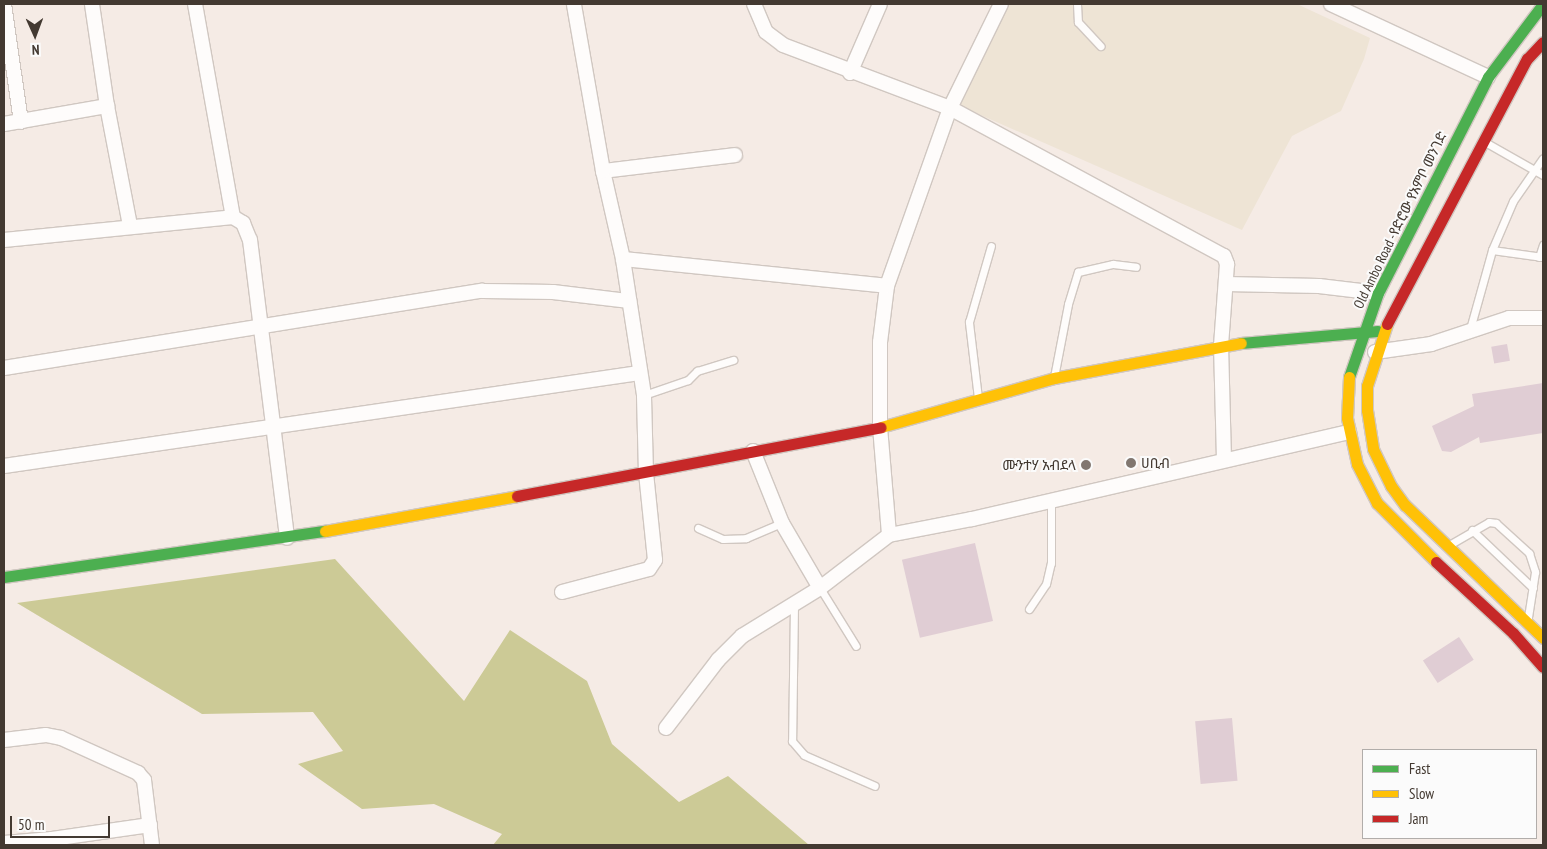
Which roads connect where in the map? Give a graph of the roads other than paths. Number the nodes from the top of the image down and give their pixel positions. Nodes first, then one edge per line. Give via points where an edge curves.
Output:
1 (4, 4) edge
2 (92, 4) edge
3 (195, 4) edge
4 (574, 4) edge
5 (754, 4) edge
6 (880, 4) edge
7 (1001, 4) edge
8 (1077, 4) edge
9 (1331, 4) edge
10 (1543, 4) edge
11 (1543, 42) edge
12 (1100, 46) dead end
13 (850, 73) junction
14 (1488, 77) junction
15 (107, 106) junction
16 (950, 108) junction
17 (21, 122) junction
18 (4, 124) edge
19 (1485, 141) junction
20 (735, 155) dead end
21 (1543, 158) edge
22 (1534, 170) junction
23 (603, 171) junction
24 (1543, 175) edge
25 (233, 217) junction
26 (130, 225) junction
27 (4, 240) edge
28 (1543, 245) edge
29 (991, 246) dead end
30 (1492, 250) junction
31 (1541, 257) edge
32 (623, 259) junction
33 (1136, 267) dead end
34 (1226, 284) junction
35 (887, 286) junction
36 (1378, 293) junction
37 (629, 301) junction
38 (1543, 318) edge
39 (262, 328) junction
40 (1470, 329) junction
41 (1362, 331) junction
42 (1383, 331) junction
43 (1221, 345) junction
44 (1375, 352) junction
45 (734, 360) dead end
46 (4, 368) edge
47 (639, 373) junction
48 (1054, 378) junction
49 (644, 395) junction
50 (978, 398) junction
51 (274, 424) junction
52 (880, 427) junction
53 (1349, 432) junction
54 (753, 451) junction
55 (1224, 459) junction
56 (4, 466) edge
57 (646, 473) junction
58 (1051, 501) junction
59 (782, 524) junction
60 (698, 528) dead end
61 (1472, 530) junction
62 (889, 535) junction
63 (287, 538) junction
64 (1448, 546) junction
65 (4, 577) edge
66 (820, 588) junction
67 (1533, 588) junction
68 (562, 592) dead end
69 (794, 604) junction
70 (1029, 609) dead end
71 (1528, 620) junction
72 (1543, 638) edge
73 (856, 646) dead end
74 (1543, 667) edge
75 (666, 728) dead end
76 (4, 740) edge
77 (875, 786) dead end
78 (150, 825) junction
79 (52, 842) edge
80 (4, 843) edge
81 (152, 845) edge

1 - 17 street
2 - 15 street
3 - 25 street
4 - 23 street
5 - 13 street via 766,32 783,46
6 - 13 street
7 - 16 street
8 - 12 lane via 1078,22
9 - 14 street
10 - 14 main road, Old Ambo Road -የድሮው የአምቦ መንገድ
11 - 19 main road via 1528,59
13 - 16 street
14 - 36 main road, Old Ambo Road -የድሮው የአምቦ መንገድ
15 - 17 street
15 - 26 street
16 - 34 street via 1216,251 1227,264
16 - 35 street
17 - 18 street
19 - 22 lane
19 - 42 main road
20 - 23 street
21 - 22 lane
22 - 24 lane
22 - 30 lane via 1513,201
23 - 32 street
25 - 26 street
25 - 39 street via 242,224 250,240
26 - 27 street
28 - 31 lane
29 - 50 lane via 969,322
30 - 31 lane
30 - 40 lane
32 - 35 street
32 - 37 street
33 - 48 lane via 1113,264 1078,272 1068,304
34 - 36 street via 1319,286
34 - 43 street
35 - 52 street via 880,342
36 - 41 main road, Old Ambo Road -የድሮው የአምቦ መንገድ
37 - 39 street via 553,292 482,291
37 - 47 street
38 - 40 street via 1509,318
39 - 46 street
39 - 51 street
40 - 44 street via 1431,344
41 - 42 main road
41 - 43 main road
41 - 53 main road, Old Ambo Road -የድሮው የአምቦ መንገድ via 1350,368
42 - 44 main road
43 - 48 main road
43 - 55 street
44 - 64 main road via 1367,386 1367,410 1374,449 1390,486
45 - 49 lane via 697,371 688,380
47 - 49 street
47 - 51 street
48 - 50 main road
49 - 57 street
50 - 52 main road
51 - 56 street
51 - 63 street
52 - 54 main road
52 - 62 street
53 - 55 street
53 - 74 main road, Old Ambo Road -የድሮው የአምቦ መንገድ via 1364,479 1391,520 1513,633
54 - 57 main road
54 - 59 street
55 - 58 street
57 - 63 main road
57 - 68 street via 655,560 649,569
58 - 62 street
58 - 70 lane via 1051,563 1046,584
59 - 60 lane via 746,538 723,540
59 - 66 street
61 - 64 lane
61 - 67 lane
61 - 67 lane via 1489,522 1496,523 1529,554 1534,563
62 - 66 street
63 - 65 main road
64 - 71 main road
66 - 69 street
66 - 73 lane
67 - 71 lane
69 - 75 street via 742,636 718,660
69 - 77 lane via 792,741 804,755
71 - 72 main road
76 - 78 street via 46,735 128,767 144,780
78 - 79 street
78 - 81 street
79 - 80 street

